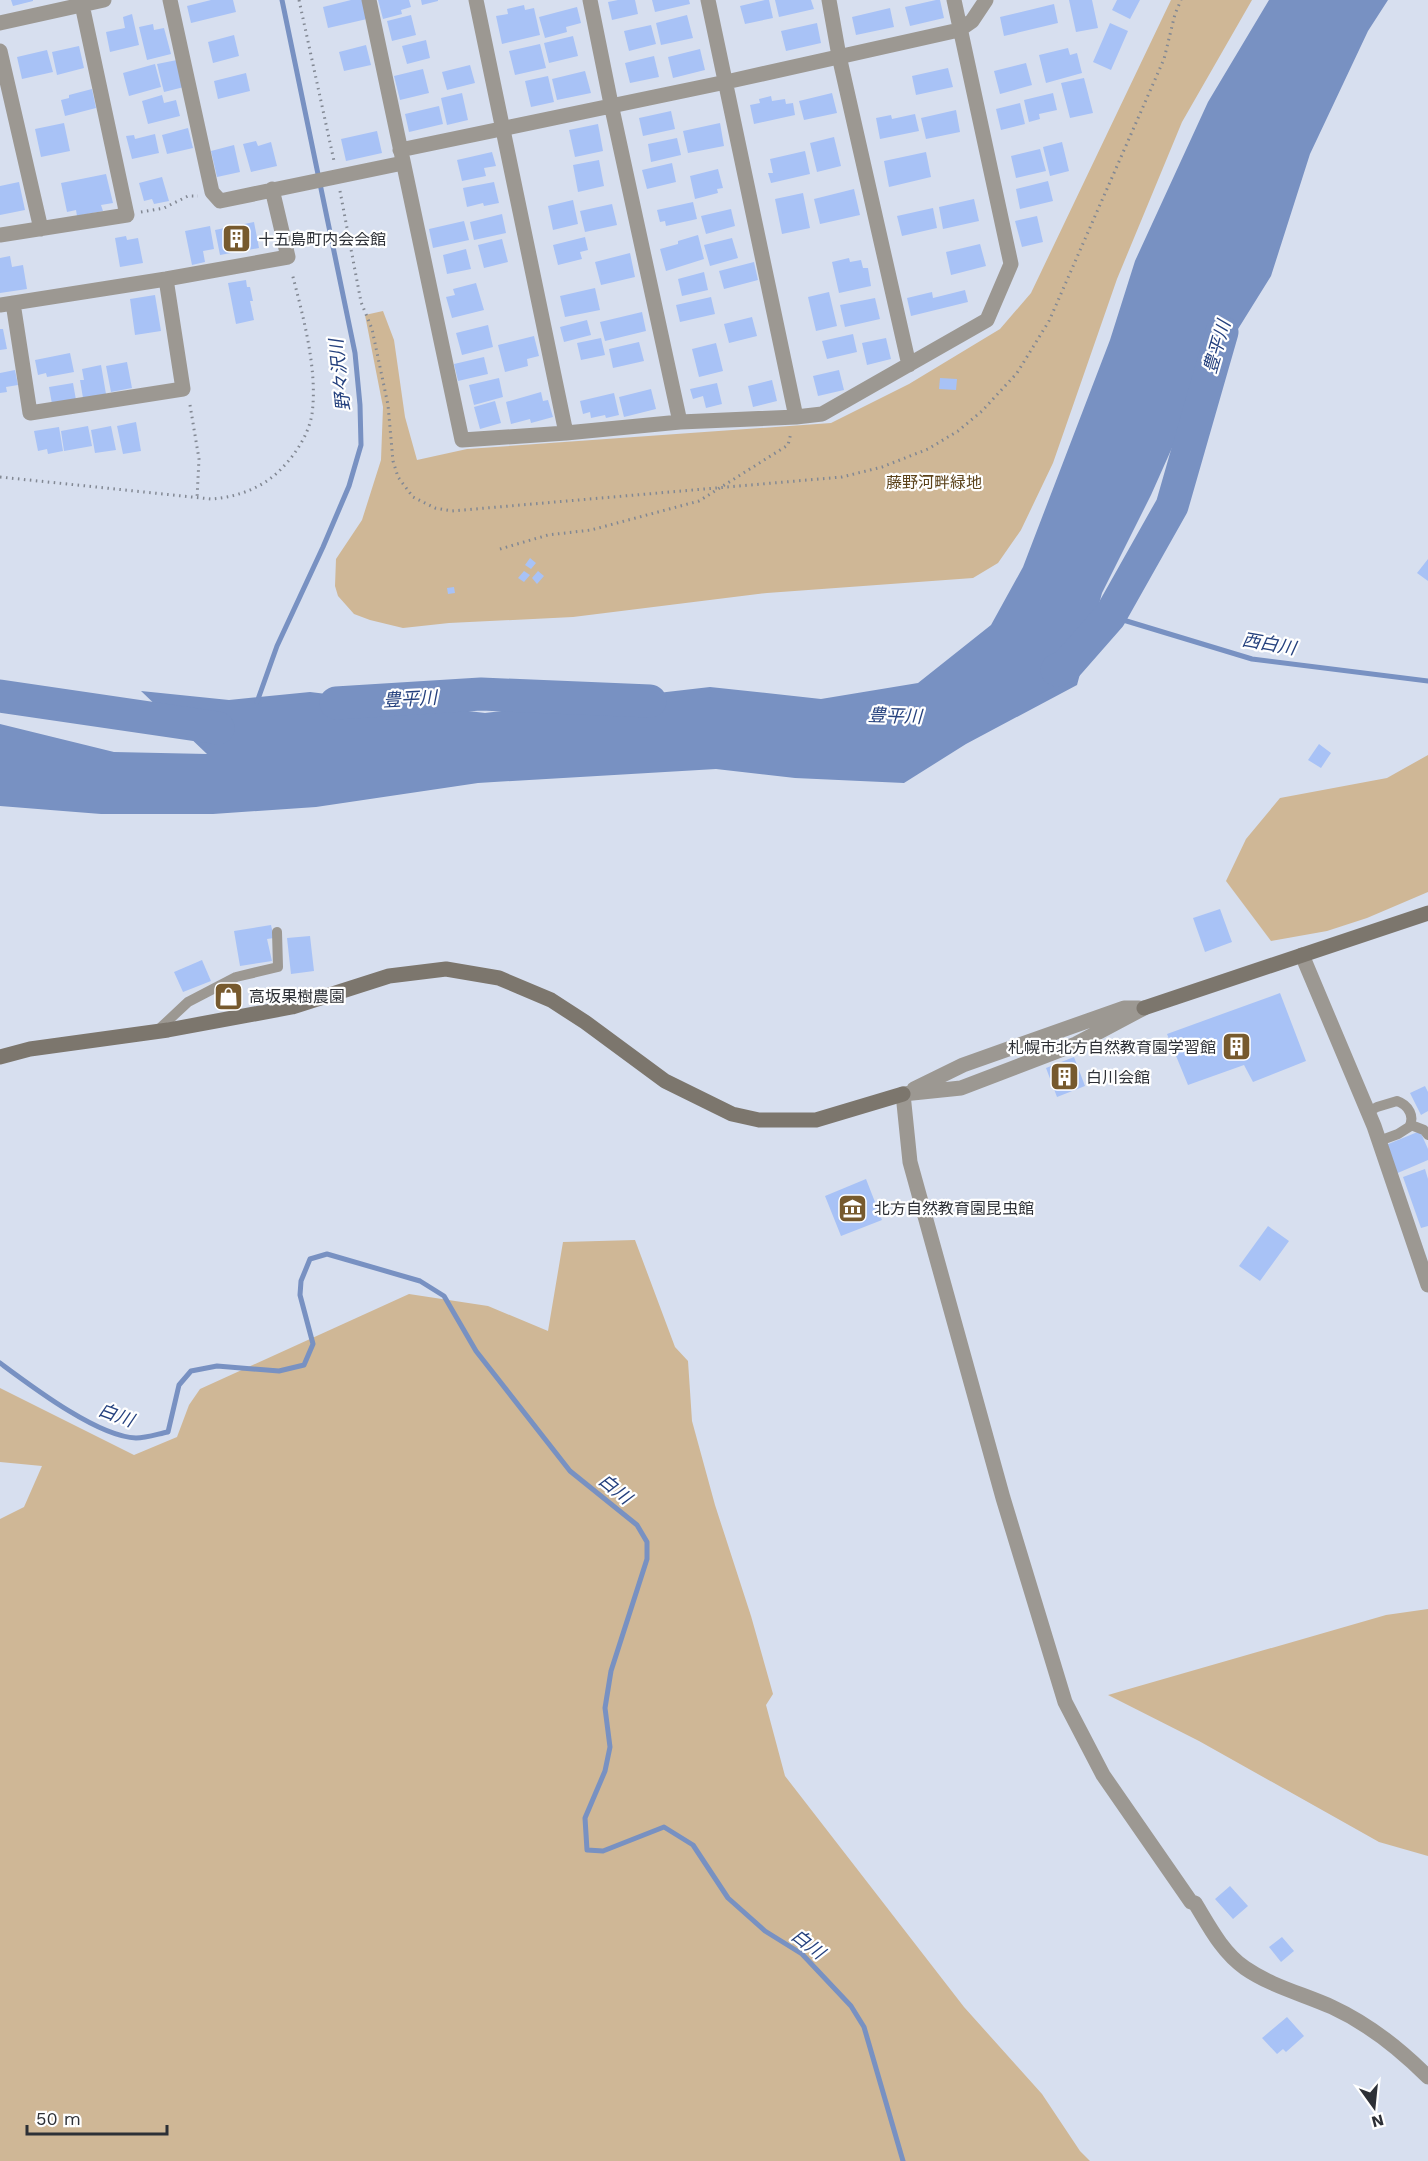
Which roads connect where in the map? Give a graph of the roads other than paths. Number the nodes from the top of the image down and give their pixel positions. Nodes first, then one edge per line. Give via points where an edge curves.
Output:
1 (104, 0) edge
2 (170, 0) edge
3 (369, 0) edge
4 (476, 0) edge
5 (590, 0) edge
6 (708, 0) edge
7 (829, 0) edge
8 (954, 0) edge
9 (986, 0) edge
10 (82, 2) edge
11 (0, 23) edge
12 (959, 30) junction
13 (0, 51) edge
14 (839, 56) junction
15 (726, 82) junction
16 (611, 105) junction
17 (501, 129) junction
18 (401, 157) junction
19 (279, 189) junction
20 (41, 229) junction
21 (0, 235) edge
22 (166, 279) junction
23 (6, 304) edge
24 (909, 365) junction
25 (796, 417) junction
26 (680, 422) junction
27 (566, 433) junction
28 (1428, 913) edge
29 (277, 932) dead end
30 (1302, 956) junction
31 (1144, 1008) junction
32 (157, 1031) junction
33 (0, 1057) edge
34 (903, 1094) junction
35 (1368, 1112) junction
36 (1412, 1125) junction
37 (1428, 1135) edge
38 (1379, 1141) junction
39 (1428, 1285) edge
40 (1428, 2077) edge

1 - 10 street
2 - 19 street via 212,192 220,201
3 - 18 street
4 - 17 street
5 - 16 street
6 - 15 street
7 - 14 street
8 - 12 street
9 - 12 street via 972,21
10 - 11 street
10 - 20 street via 127,214
12 - 14 street
12 - 24 street via 1011,264 987,320
13 - 20 street
14 - 15 street
14 - 24 street
15 - 16 street
15 - 25 street
16 - 17 street
16 - 26 street
17 - 18 street
17 - 27 street
18 - 19 street via 335,178
18 - 27 street via 462,440
19 - 22 street via 288,257
20 - 21 street
22 - 23 street
22 - 23 street via 183,389 30,413
24 - 25 street via 822,414
25 - 26 street
26 - 27 street
28 - 30 street
29 - 32 lane via 278,968 226,982 188,1002
30 - 31 street
30 - 35 street
31 - 34 street via 1124,1008 974,1061
31 - 34 street via 1076,1044 962,1088
32 - 33 street
32 - 34 street via 292,1007 389,976 446,969 500,978 551,1000 664,1082 732,1114 759,1120 816,1120
34 - 40 street via 910,1162 1003,1498 1065,1702 1103,1775 1217,1940 1244,1967 1377,2032
35 - 36 lane via 1397,1101 1407,1107
35 - 38 street
36 - 37 lane
36 - 38 lane
38 - 39 street

